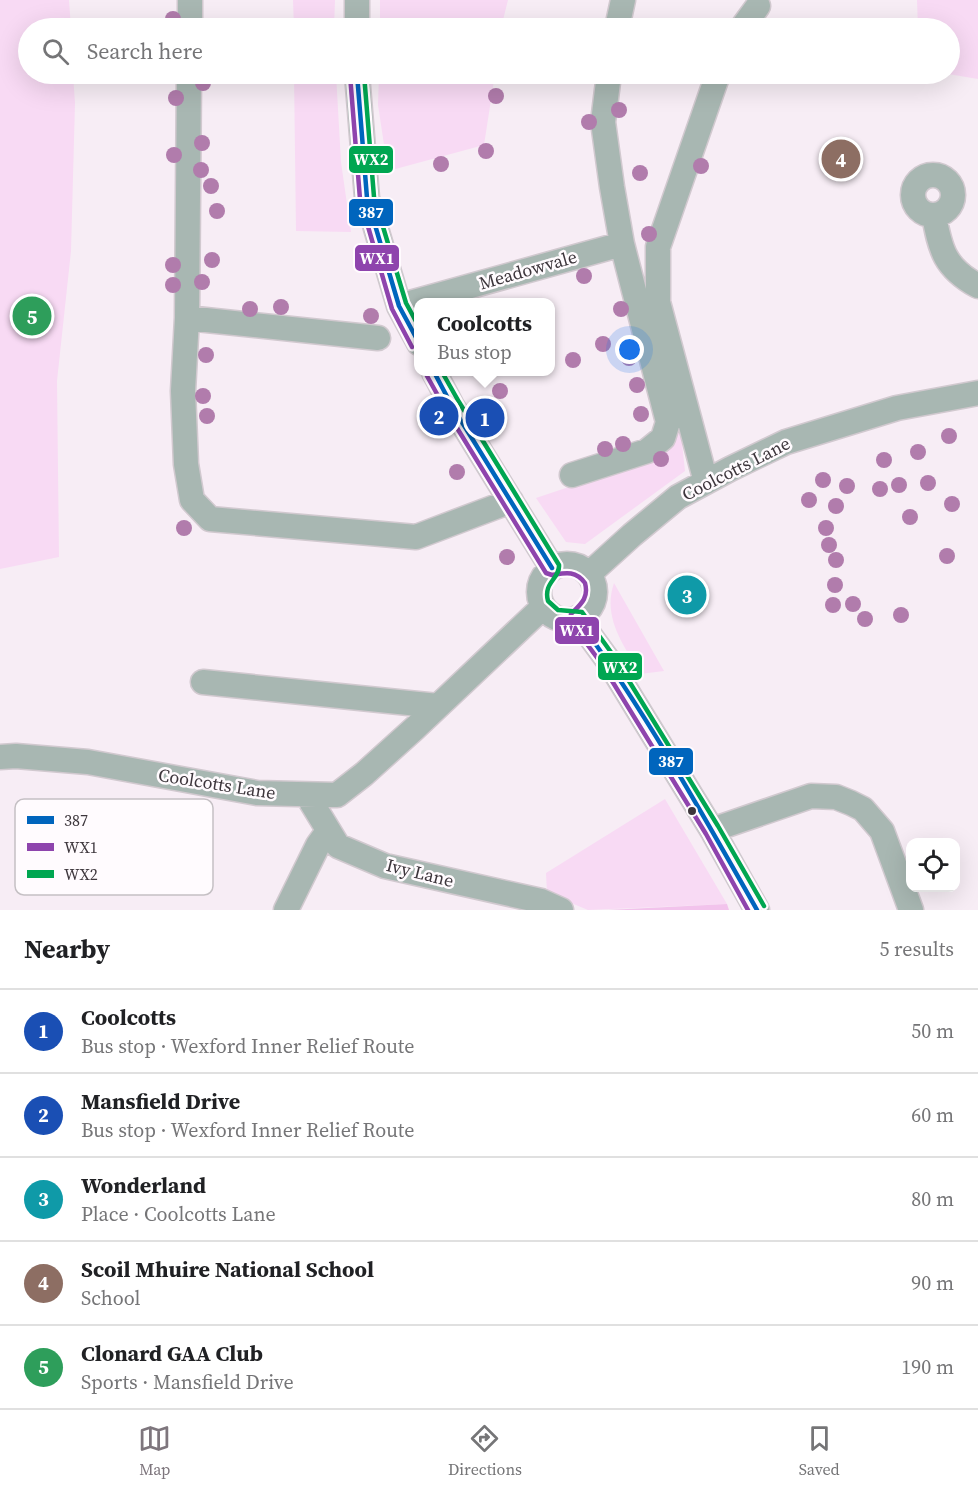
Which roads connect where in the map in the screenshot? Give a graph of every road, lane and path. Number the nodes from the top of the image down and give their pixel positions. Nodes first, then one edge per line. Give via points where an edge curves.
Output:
1 (190, 0) edge
2 (357, 0) edge
3 (623, 0) edge
4 (758, 6) dead end
5 (190, 18) edge
6 (357, 18) edge
7 (619, 18) edge
8 (749, 18) edge
9 (189, 84) edge
10 (358, 84) edge
11 (608, 84) edge
12 (714, 84) edge
13 (934, 215) dead end
14 (622, 244) junction
15 (978, 286) edge
16 (428, 298) edge
17 (414, 302) edge
18 (399, 306) junction
19 (187, 318) junction
20 (414, 334) edge
21 (378, 338) dead end
22 (436, 376) edge
23 (978, 393) edge
24 (572, 475) dead end
25 (706, 482) junction
26 (510, 501) junction
27 (552, 568) junction
28 (589, 574) junction
29 (543, 607) junction
30 (578, 618) junction
31 (203, 682) dead end
32 (438, 706) junction
33 (0, 757) edge
34 (307, 795) junction
35 (712, 830) junction
36 (328, 831) junction
37 (286, 910) edge
38 (561, 910) edge
39 (757, 910) edge
40 (911, 910) edge

1 - 5 street
2 - 6 street
3 - 7 street
4 - 8 street
9 - 19 street
10 - 18 street via 367,198
11 - 14 street via 603,122
12 - 25 street via 657,247 656,276 658,303
13 - 15 street via 939,244 951,267
14 - 16 street, Meadowvale
14 - 24 street via 668,422 663,438 647,451
17 - 18 street, Meadowvale
18 - 20 street
19 - 21 street
19 - 26 street via 183,391 186,464 192,500 210,519 416,537
22 - 26 street
23 - 25 street, Coolcotts Lane via 897,408 786,442
25 - 28 street, Coolcotts Lane via 678,497
26 - 27 street
27 - 28 street via 567,564
27 - 29 street via 545,573 538,590
28 - 30 street via 594,599
29 - 30 street via 558,619
29 - 32 street, Coolcotts Lane
30 - 35 street
31 - 32 street
32 - 34 street, Coolcotts Lane via 337,795
33 - 34 street, Coolcotts Lane via 88,762 257,793
34 - 36 street, Ivy Lane
35 - 39 street
35 - 40 street via 812,796 836,797 851,803 863,809 882,831
36 - 37 street
36 - 38 street, Ivy Lane via 339,846 385,866

